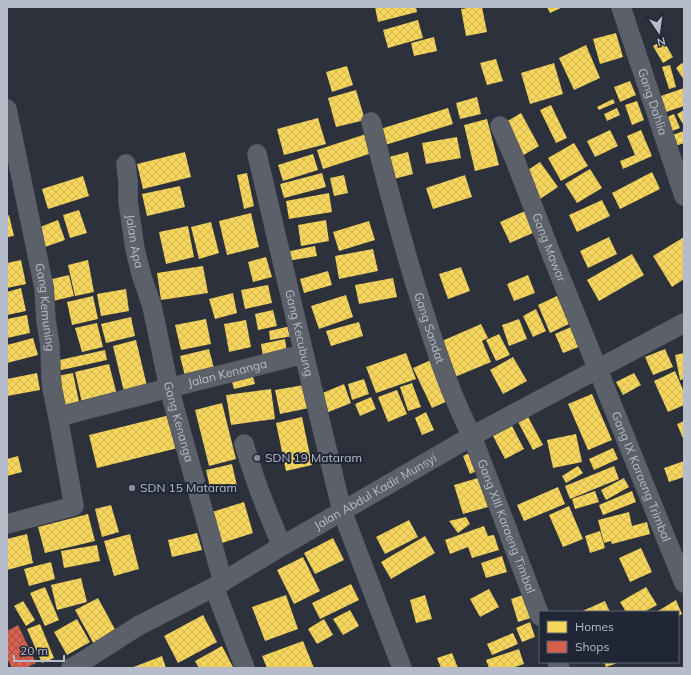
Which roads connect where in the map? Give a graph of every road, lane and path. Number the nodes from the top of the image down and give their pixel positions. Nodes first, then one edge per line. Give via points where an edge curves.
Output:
1 (621, 7) edge
2 (7, 109) edge
3 (371, 122) dead end
4 (500, 126) dead end
5 (257, 154) dead end
6 (126, 169) dead end
7 (684, 196) edge
8 (152, 306) joint
9 (684, 323) edge
10 (304, 354) junction
11 (598, 369) junction
12 (169, 388) junction
13 (58, 417) junction
14 (472, 436) junction
15 (244, 444) dead end
16 (342, 512) junction
17 (7, 524) edge
18 (282, 546) junction
19 (684, 583) edge
20 (218, 585) junction
21 (539, 613) edge
22 (81, 666) edge
23 (245, 668) edge
24 (402, 668) edge

1 - 7 street, Gang Dahlia
2 - 13 street, Gang Kemuning via 44,288 50,346 50,377
3 - 14 street, Gang Sandat via 412,274 437,353
4 - 11 street, Gang Mawar
5 - 10 street, Gang Kecubung
6 - 8 street, Jalan Apa via 134,249
8 - 12 street, Gang Kenanga
9 - 11 street, Jalan Abdul Kadir Munsyi
10 - 12 street, Jalan Kenanga
10 - 16 street, Gang Kecubung
11 - 14 street, Jalan Abdul Kadir Munsyi
11 - 19 street, Gang IX Karaeng Trimbal
12 - 13 street, Jalan Kenanga
12 - 20 street, Gang Kenanga
13 - 17 street, Gang Kemuning via 74,506
14 - 16 street, Jalan Abdul Kadir Munsyi
14 - 21 street, Gang XIII Karaeng Timbal
15 - 18 street via 253,475
16 - 18 street, Jalan Abdul Kadir Munsyi
16 - 24 street, Gang Kecubung
18 - 20 street, Jalan Abdul Kadir Munsyi
20 - 22 street, Jalan Abdul Kadir Munsyi via 138,626
20 - 23 street, Gang Kenanga

